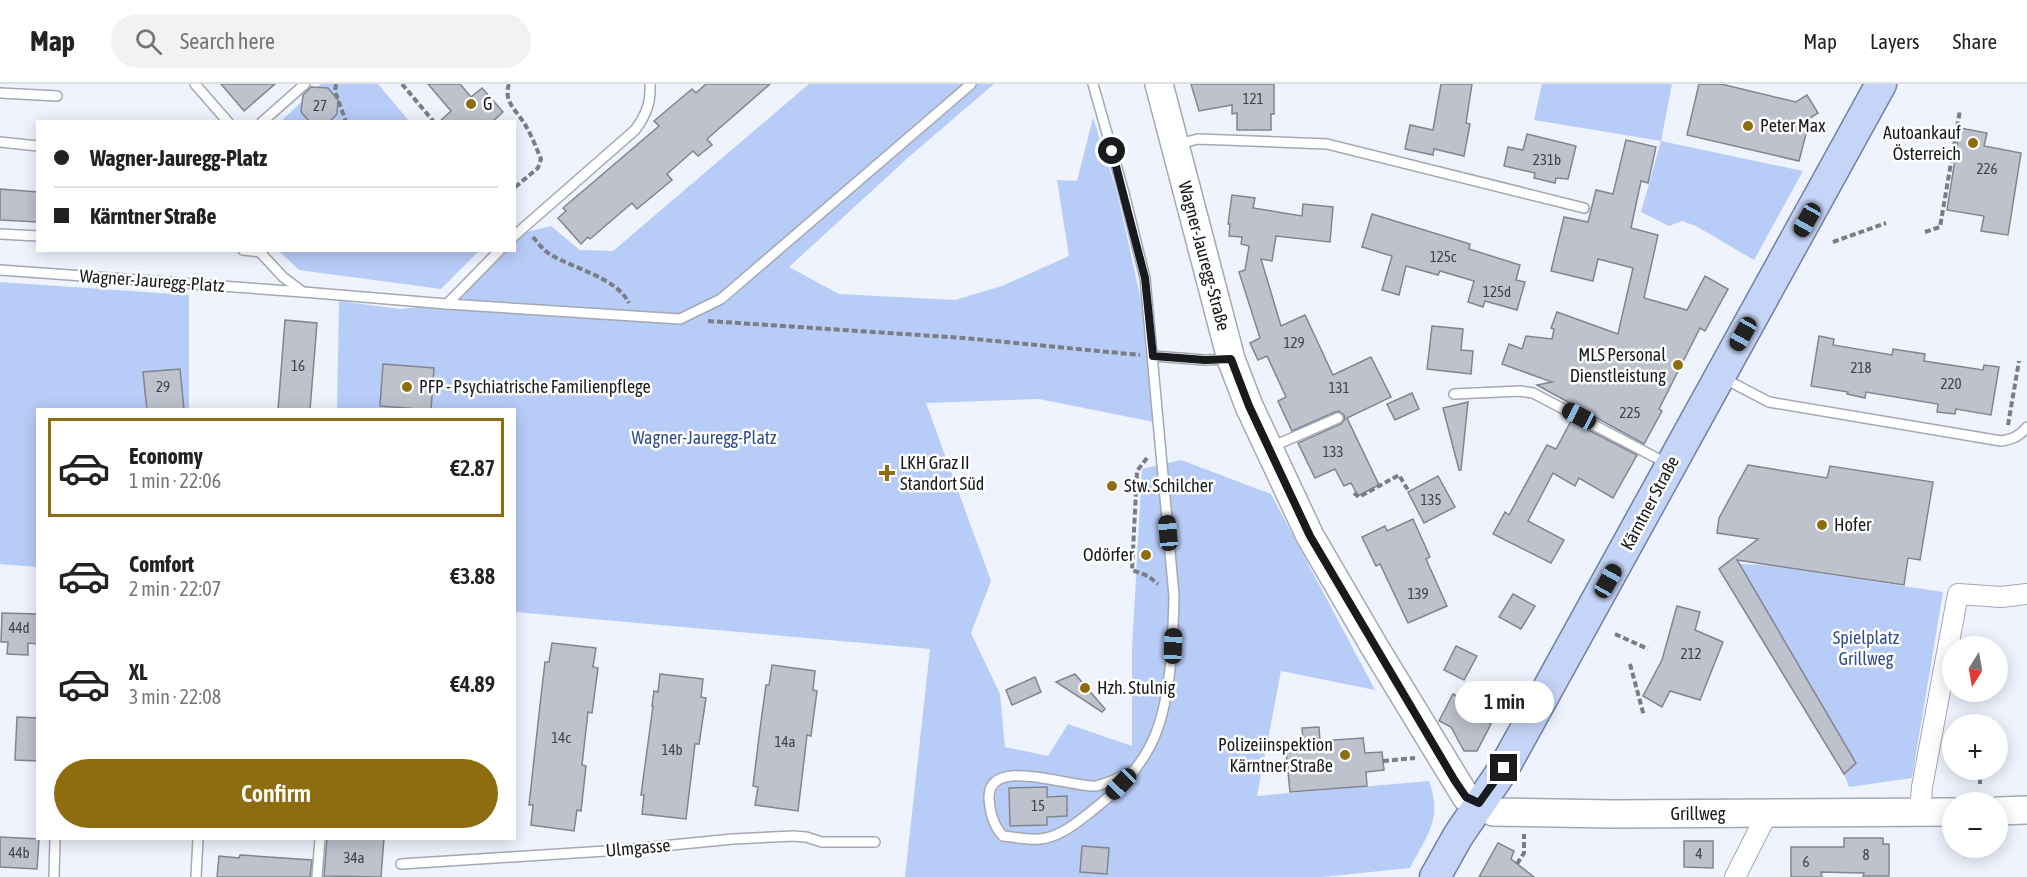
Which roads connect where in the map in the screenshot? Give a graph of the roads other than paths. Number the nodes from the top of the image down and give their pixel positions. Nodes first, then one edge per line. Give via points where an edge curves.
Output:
1 (195, 84) edge
2 (305, 84) edge
3 (650, 84) edge
4 (971, 84) edge
5 (1094, 84) edge
6 (1159, 84) edge
7 (1881, 84) edge
8 (0, 93) edge
9 (57, 96) dead end
10 (226, 120) edge
11 (264, 120) edge
12 (0, 142) edge
13 (1175, 145) junction
14 (36, 146) edge
15 (1584, 208) dead end
16 (0, 234) edge
17 (516, 234) edge
18 (36, 236) edge
19 (260, 252) edge
20 (498, 252) edge
21 (0, 270) edge
22 (303, 292) junction
23 (447, 304) junction
24 (1153, 356) junction
25 (1218, 360) junction
26 (1720, 376) junction
27 (1455, 394) dead end
28 (1338, 418) dead end
29 (2027, 427) edge
30 (1269, 448) junction
31 (1670, 465) junction
32 (2027, 594) edge
33 (1135, 770) junction
34 (1479, 803) junction
35 (2027, 810) edge
36 (2008, 811) edge
37 (1920, 812) junction
38 (1942, 812) edge
39 (1767, 814) junction
40 (55, 840) edge
41 (198, 840) edge
42 (320, 840) edge
43 (875, 843) dead end
44 (401, 864) dead end
45 (54, 877) edge
46 (196, 877) edge
47 (317, 877) edge
48 (1435, 877) edge
49 (1735, 877) edge

1 - 10 lane
2 - 11 lane
3 - 17 lane via 646,114 635,130
4 - 23 lane, Wagner-Jauregg-Platz via 721,299 680,319
5 - 24 lane via 1145,278
6 - 13 main road, Wagner-Jauregg-Straße
7 - 26 main road, Kärntner Straße
8 - 9 lane
12 - 14 lane
13 - 15 lane via 1198,139 1327,144
13 - 25 main road, Wagner-Jauregg-Straße
16 - 18 lane
19 - 22 lane
20 - 23 lane
21 - 22 lane, Wagner-Jauregg-Platz
22 - 23 lane, Wagner-Jauregg-Platz
24 - 25 lane
24 - 33 lane via 1174,597 1173,646 1161,717 1150,747
25 - 30 main road, Wagner-Jauregg-Straße via 1249,406
26 - 29 lane via 1769,402 2001,441 2014,438
26 - 31 main road, Kärntner Straße
27 - 31 lane via 1533,393
28 - 30 lane
30 - 34 main road, Wagner-Jauregg-Straße via 1310,536 1374,646 1455,781 1466,797
31 - 34 main road, Kärntner Straße via 1504,768
32 - 37 street via 1959,594
33 - 33 lane via 1094,786 1031,776 1005,777 994,784 989,795 995,828 1003,836 1040,839 1060,833 1108,798
34 - 39 main road, Grillweg via 1493,812
34 - 48 main road, Kärntner Straße
35 - 36 main road
37 - 38 main road, Grillweg
37 - 39 main road, Grillweg
39 - 49 street
40 - 45 lane
41 - 46 lane
42 - 47 lane
43 - 44 lane, Ulmgasse via 822,842 793,836 745,838

